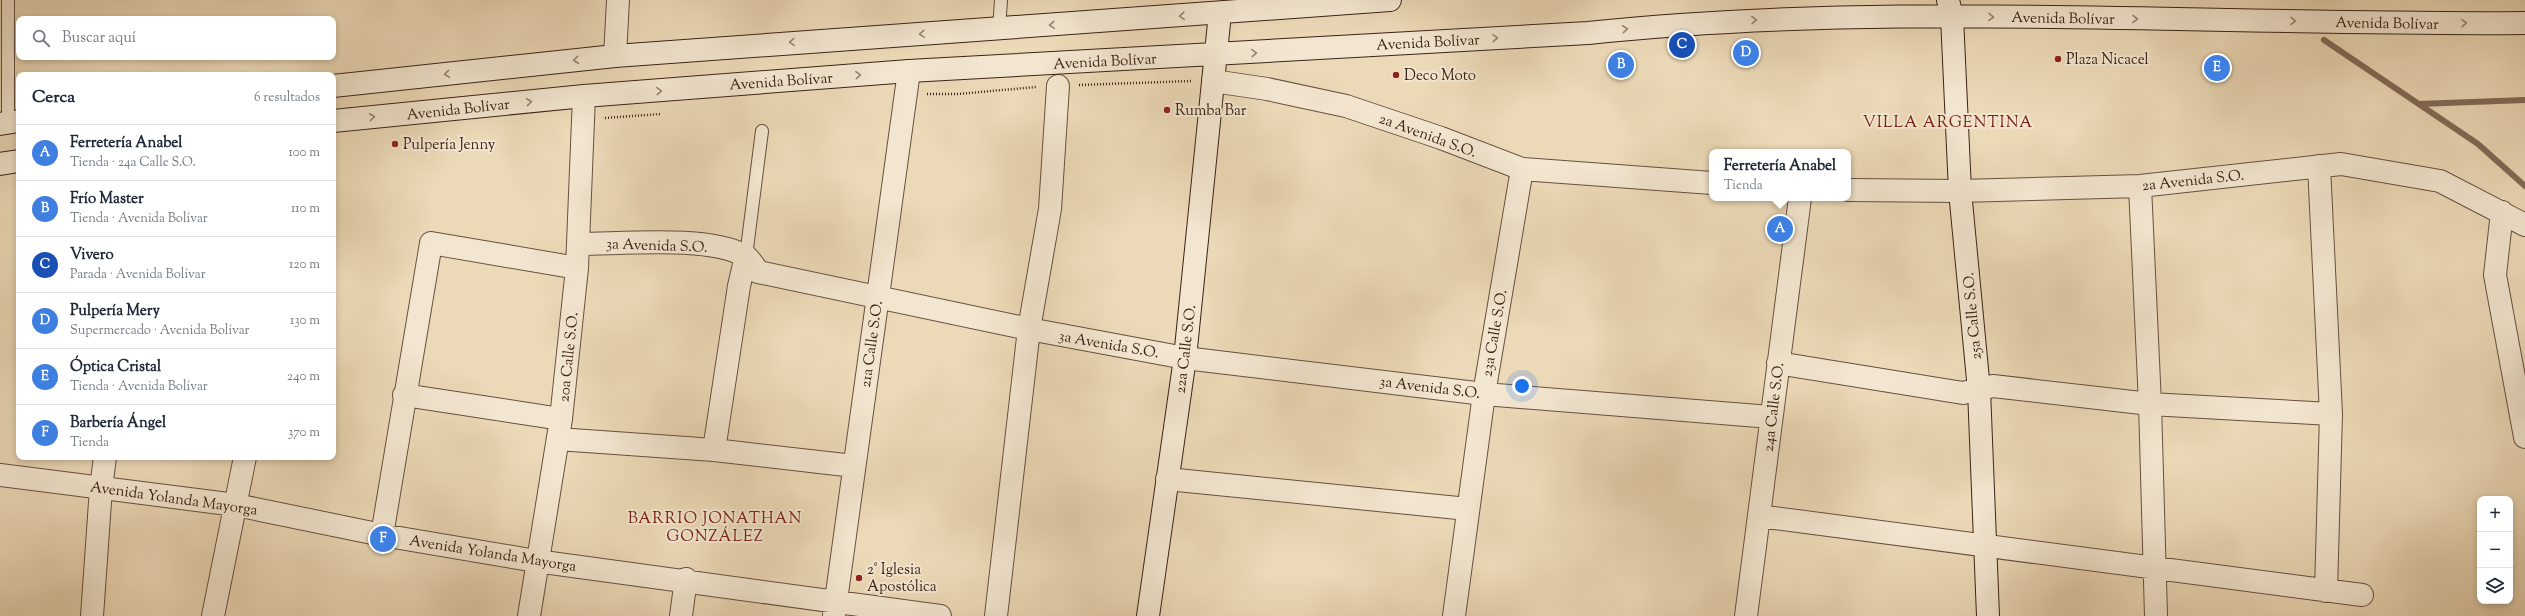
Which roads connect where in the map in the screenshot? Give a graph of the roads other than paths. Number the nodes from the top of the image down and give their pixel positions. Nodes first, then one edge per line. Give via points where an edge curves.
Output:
1 (8, 0) edge
2 (618, 0) edge
3 (1001, 0) edge
4 (1390, 0) edge
5 (1221, 6) edge
6 (1954, 6) edge
7 (2525, 23) edge
8 (999, 29) junction
9 (1215, 55) junction
10 (615, 56) junction
11 (909, 71) junction
12 (1213, 81) junction
13 (336, 86) edge
14 (1058, 86) road end
15 (584, 96) junction
16 (336, 121) edge
17 (9, 122) edge
18 (762, 131) dead end
19 (16, 161) edge
20 (0, 164) edge
21 (2318, 166) junction
22 (1522, 169) junction
23 (1709, 183) edge
24 (2140, 186) junction
25 (1851, 190) edge
26 (1960, 191) junction
27 (1800, 201) edge
28 (2502, 212) junction
29 (2525, 226) edge
30 (578, 244) junction
31 (746, 256) junction
32 (577, 268) junction
33 (877, 296) junction
34 (1029, 329) junction
35 (1185, 358) junction
36 (1778, 363) junction
37 (1979, 390) junction
38 (1484, 394) junction
39 (404, 395) junction
40 (2150, 404) junction
41 (2331, 414) junction
42 (1771, 417) junction
43 (560, 429) junction
44 (2525, 437) edge
45 (714, 450) junction
46 (105, 460) edge
47 (244, 460) edge
48 (854, 466) junction
49 (0, 475) edge
50 (1167, 480) junction
51 (101, 488) junction
52 (236, 505) junction
53 (1468, 509) junction
54 (1759, 516) junction
55 (382, 535) junction
56 (1985, 545) junction
57 (536, 561) junction
58 (2154, 568) junction
59 (686, 580) junction
60 (2326, 591) junction
61 (2362, 595) dead end
62 (834, 609) edge
63 (92, 616) edge
64 (213, 616) edge
65 (529, 616) edge
66 (681, 616) edge
67 (940, 616) edge
68 (996, 616) edge
69 (1148, 616) edge
70 (1454, 616) edge
71 (1746, 616) edge
72 (1988, 616) edge
73 (2156, 616) edge

1 - 17 lane
2 - 10 street
3 - 8 lane
4 - 5 street
5 -> 8 street
5 - 9 street
6 -> 7 street, Avenida Bolívar via 2259,20
9 -> 6 street, Avenida Bolívar via 1588,33 1681,23 1847,16
6 - 26 street, 25a Calle S.O.
8 -> 10 street
9 - 11 street, Avenida Bolívar
9 - 12 street
10 -> 13 street
15 -> 11 street, Avenida Bolívar
11 - 33 street, 21a Calle S.O.
12 - 22 street, 2a Avenida S.O. via 1267,89 1346,106
12 - 35 street, 22a Calle S.O.
14 - 34 street via 1050,209
16 -> 15 street, Avenida Bolívar
15 - 30 street, 20a Calle S.O.
18 - 31 lane
19 - 20 street
21 - 24 street, 2a Avenida S.O.
21 - 28 street, 2a Avenida S.O. via 2341,164 2440,181
21 - 41 street
22 - 23 street, 2a Avenida S.O.
22 - 38 street, 23a Calle S.O.
24 - 26 street, 2a Avenida S.O.
24 - 40 street
25 - 26 street, 2a Avenida S.O.
26 - 37 street, 25a Calle S.O.
27 - 36 street, 24a Calle S.O.
28 - 29 street, 2a Avenida S.O.
28 - 44 street via 2495,275
30 - 31 street, 3a Avenida S.O. via 703,244
30 - 32 street, 20a Calle S.O.
31 - 33 street, 3a Avenida S.O. via 758,272
31 - 45 street via 739,286
32 - 39 street via 431,244
32 - 43 street, 20a Calle S.O.
33 - 34 street, 3a Avenida S.O.
33 - 48 street, 21a Calle S.O.
34 - 35 street, 3a Avenida S.O.
34 - 68 street
35 - 38 street, 3a Avenida S.O.
35 - 50 street, 22a Calle S.O.
36 - 37 street via 1964,393
36 - 42 street, 24a Calle S.O.
37 - 40 street via 1993,386
37 - 56 street, 25a Calle S.O.
38 - 42 street, 3a Avenida S.O.
38 - 53 street, 23a Calle S.O.
39 - 43 street
39 - 55 street
40 - 41 street
40 - 58 street
41 - 60 street
42 - 54 street, 24a Calle S.O.
43 - 45 street
43 - 57 street, 20a Calle S.O.
45 - 48 street
46 - 51 street
47 - 52 street
48 - 62 street, 21a Calle S.O.
49 - 51 street, Avenida Yolanda Mayorga
50 - 53 street
50 - 69 street, 22a Calle S.O.
51 - 52 street, Avenida Yolanda Mayorga
51 - 63 street
52 - 55 street, Avenida Yolanda Mayorga
52 - 64 street
53 - 70 street, 23a Calle S.O.
54 - 56 street
54 - 71 street, 24a Calle S.O.
55 - 57 street, Avenida Yolanda Mayorga
56 - 58 street
56 - 72 street, 25a Calle S.O.
57 - 59 street, Avenida Yolanda Mayorga
57 - 65 street, 20a Calle S.O.
58 - 60 street
58 - 73 street
59 - 62 street, Avenida Yolanda Mayorga
59 - 66 street
60 - 61 street
62 - 67 street, Avenida Yolanda Mayorga

